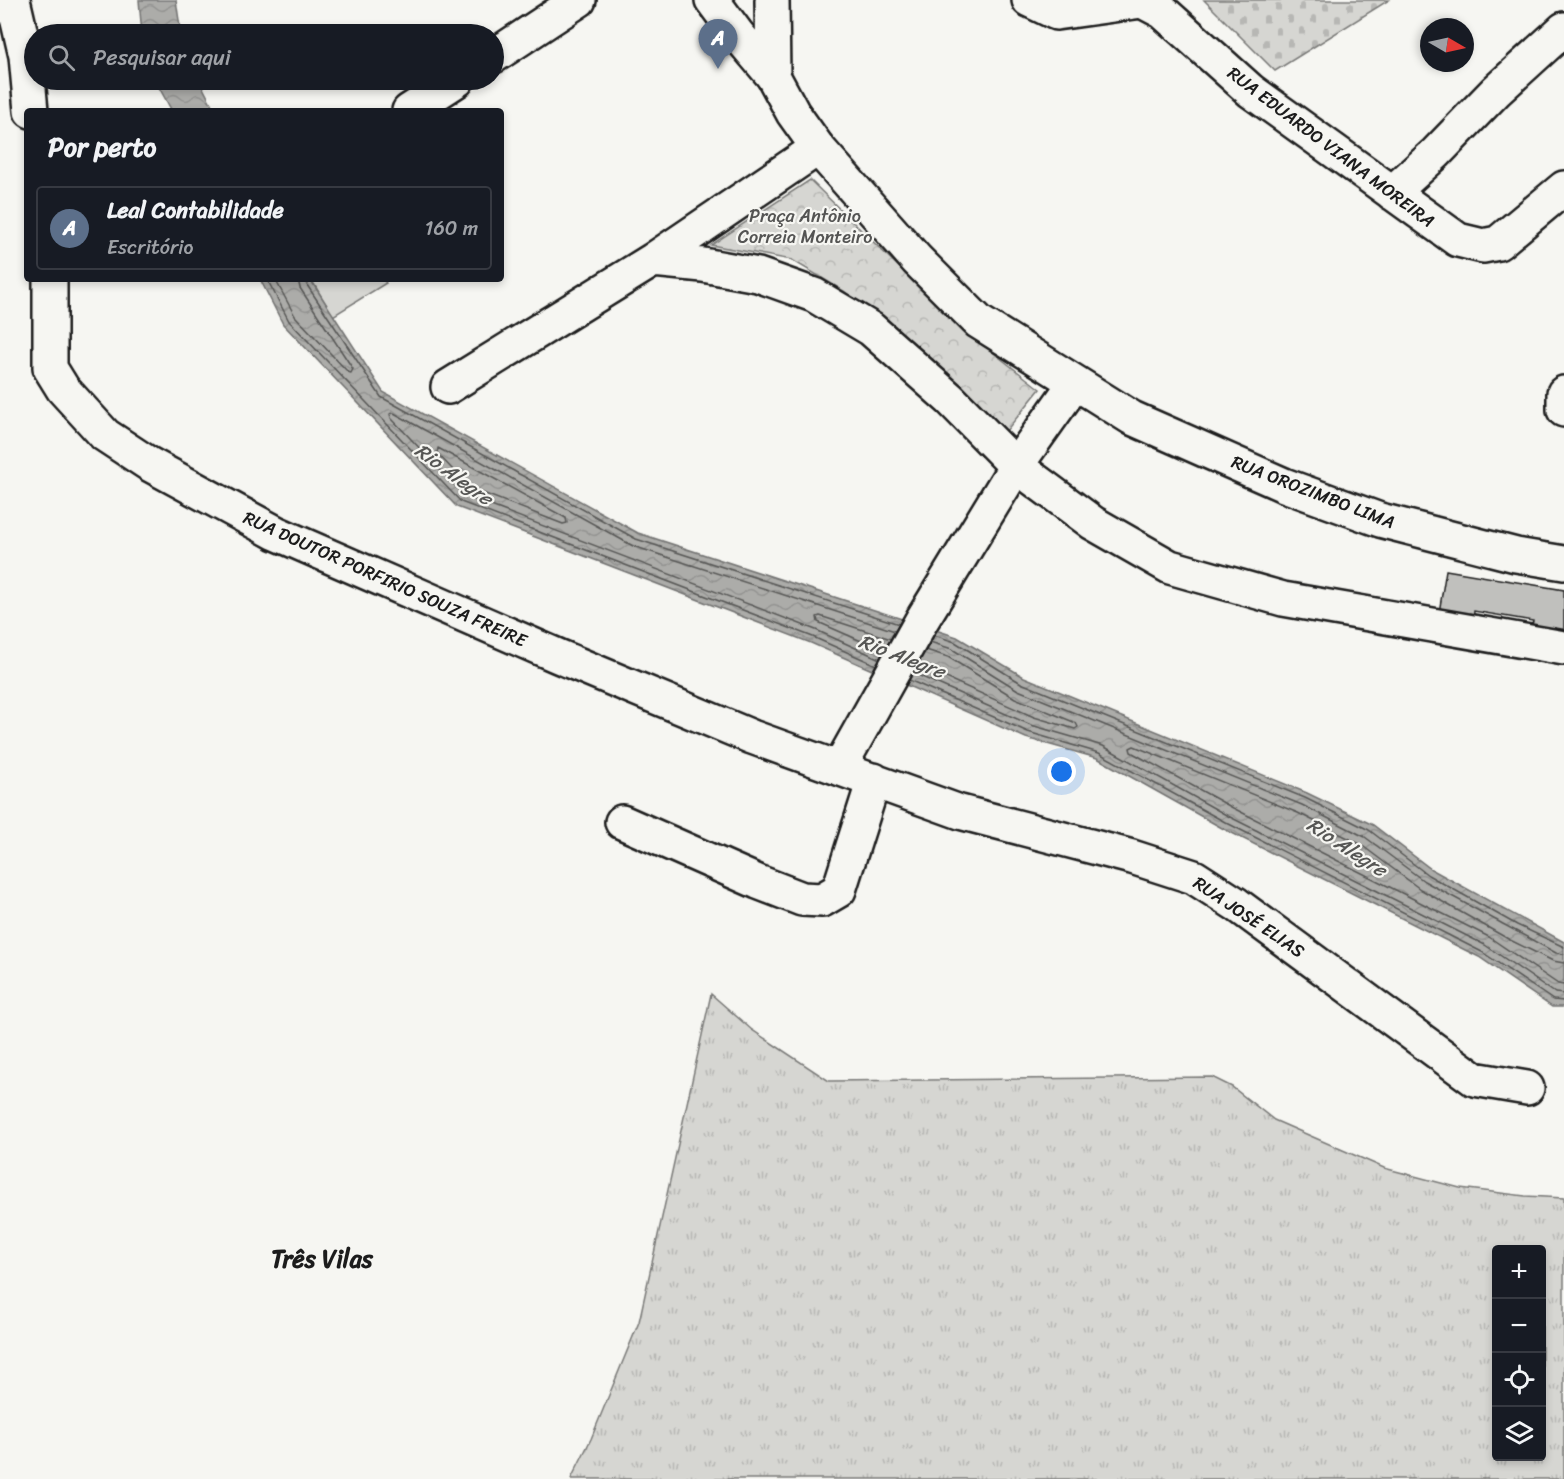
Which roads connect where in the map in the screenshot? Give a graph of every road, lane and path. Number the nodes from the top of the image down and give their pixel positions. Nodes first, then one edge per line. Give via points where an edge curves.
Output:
1 (13, 0) edge
2 (579, 0) edge
3 (712, 0) edge
4 (772, 0) edge
5 (1029, 0) edge
6 (1564, 29) edge
7 (24, 47) edge
8 (504, 49) edge
9 (772, 76) junction
10 (29, 90) edge
11 (442, 90) edge
12 (31, 108) edge
13 (414, 108) edge
14 (818, 148) junction
15 (1564, 188) edge
16 (1392, 193) junction
17 (653, 260) junction
18 (50, 282) edge
19 (1075, 383) junction
20 (448, 387) dead end
21 (1564, 393) edge
22 (1564, 410) edge
23 (1016, 466) junction
24 (1564, 562) edge
25 (1564, 648) edge
26 (839, 768) junction
27 (874, 780) junction
28 (622, 822) dead end
29 (1527, 1088) dead end

1 - 7 street
2 - 8 street
3 - 9 street
4 - 9 street
5 - 16 street, RUA EDUARDO VIANA MOREIRA via 1056,13 1142,2 1163,12 1251,91
6 - 16 street
9 - 14 street, RUA OROZIMBO LIMA
10 - 12 street
11 - 13 street
14 - 17 street
14 - 19 street, RUA OROZIMBO LIMA via 917,260 980,322
15 - 16 street, RUA EDUARDO VIANA MOREIRA via 1498,243 1483,246 1458,240
17 - 20 street
17 - 23 street via 758,275 814,295 871,329 950,399
18 - 26 street, RUA DOUTOR PORFIRIO SOUZA FREIRE via 50,368 63,389 105,435 149,464 276,533 752,737
19 - 23 street
19 - 24 street, RUA OROZIMBO LIMA via 1132,418 1284,485 1380,520 1516,555
21 - 22 street
23 - 25 street via 1093,523 1170,567 1283,599
23 - 26 street via 886,680
26 - 27 street, RUA JOSÉ ELIAS
27 - 28 street via 839,890 822,900 802,899 758,882
27 - 29 street, RUA JOSÉ ELIAS via 960,812 1132,856 1194,877 1474,1079

